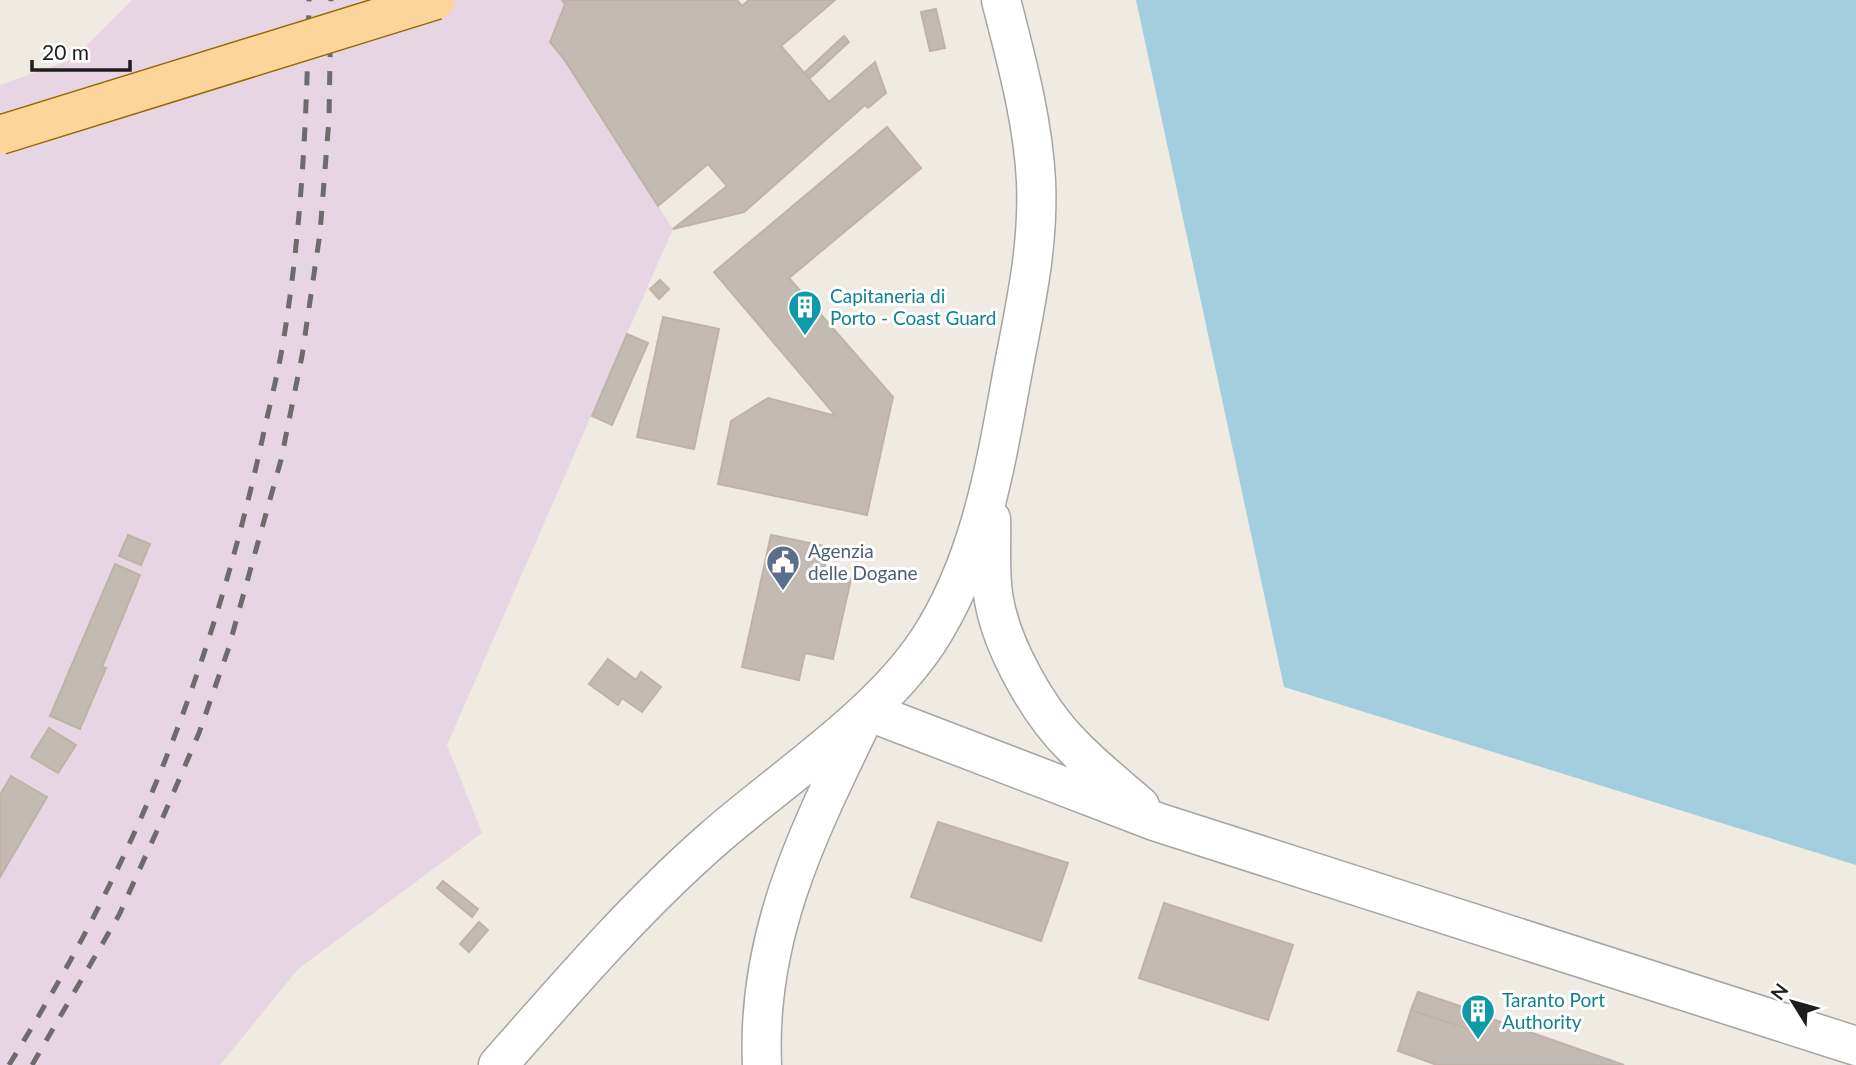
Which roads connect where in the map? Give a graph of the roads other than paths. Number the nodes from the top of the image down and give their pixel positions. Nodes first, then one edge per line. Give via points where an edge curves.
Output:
1 (436, 0) edge
2 (1001, 0) edge
3 (0, 135) edge
4 (991, 490) junction
5 (867, 711) junction
6 (1157, 822) junction
7 (1856, 1046) edge
8 (498, 1065) edge
9 (762, 1065) edge

1 - 3 main road, bridge
2 - 4 street via 1022,84 1036,177 1037,222
4 - 5 street via 947,608 904,672
4 - 6 street via 993,598 1012,653 1071,744
5 - 6 street
5 - 8 street via 702,849 631,918
5 - 9 street via 789,884 774,938
6 - 7 street

